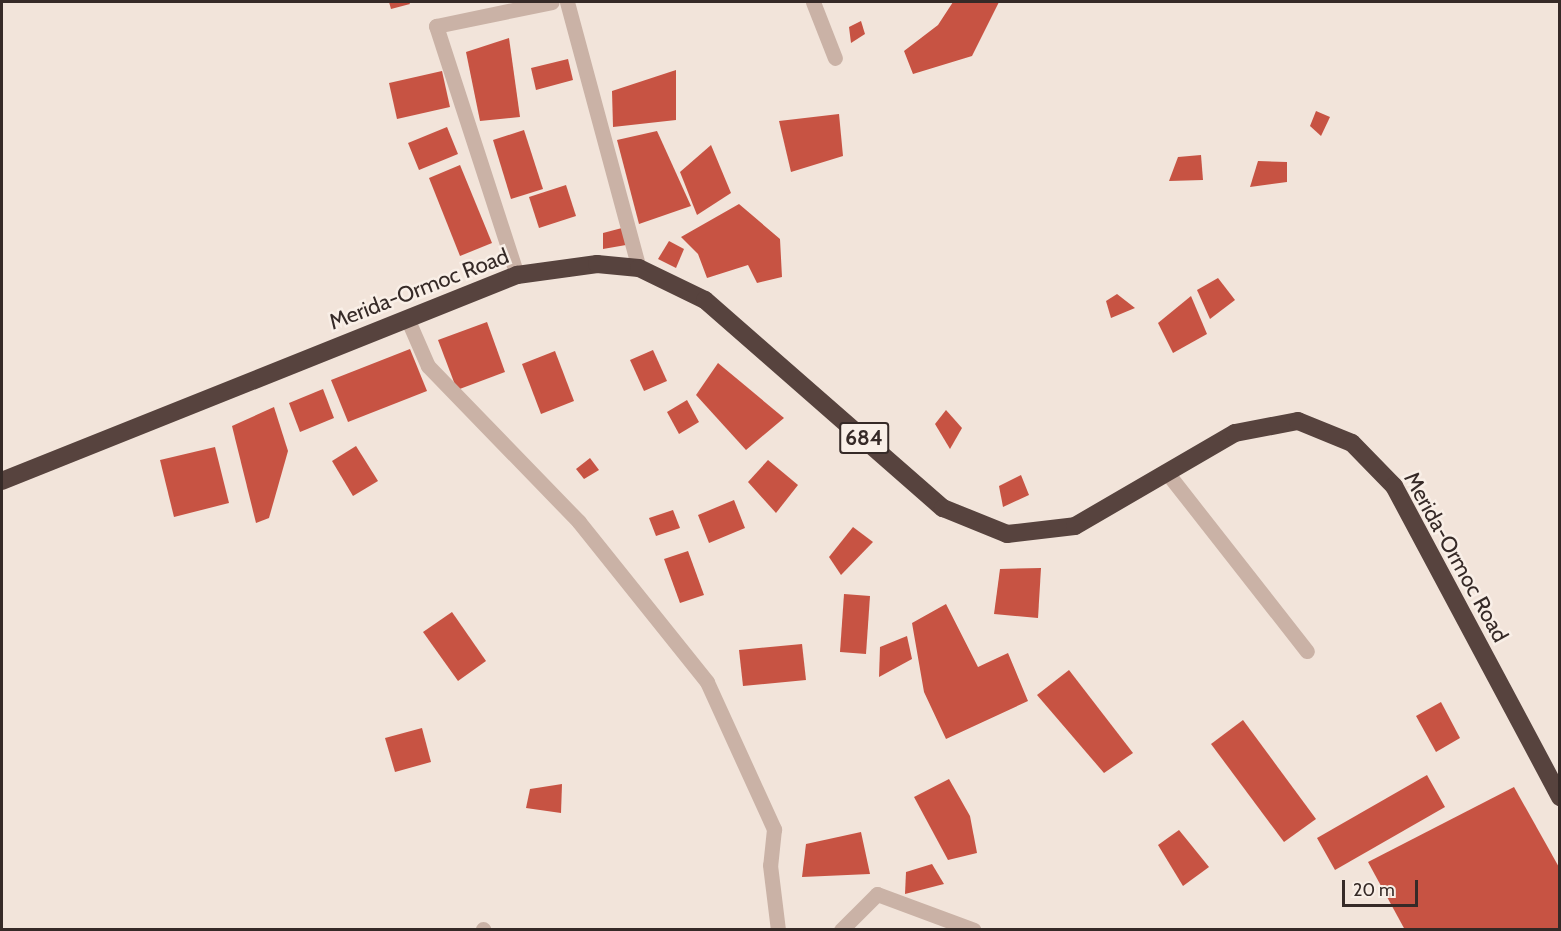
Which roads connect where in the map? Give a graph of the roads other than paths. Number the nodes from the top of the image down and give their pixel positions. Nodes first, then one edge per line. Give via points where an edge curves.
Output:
1 (552, 2) edge
2 (567, 2) edge
3 (813, 2) edge
4 (835, 58) dead end
5 (639, 268) junction
6 (517, 275) junction
7 (407, 318) junction
8 (1168, 474) junction
9 (2, 481) edge
10 (1307, 651) dead end
11 (1560, 797) edge
12 (777, 930) edge
13 (841, 930) edge
14 (974, 930) edge

1 - 6 street via 436,26
2 - 5 street
3 - 4 street
5 - 6 highway, Merida-Ormoc Road / 684 via 597,264
5 - 8 highway, Merida-Ormoc Road / 684 via 705,300 943,508 1006,534 1075,526
6 - 7 highway, Merida-Ormoc Road / 684
7 - 9 highway, Merida-Ormoc Road / 684
7 - 12 street via 428,366 579,522 707,682 774,829 770,865
8 - 10 street
8 - 11 highway, Merida-Ormoc Road / 684 via 1235,433 1298,421 1352,443 1394,486
13 - 14 street via 877,894

